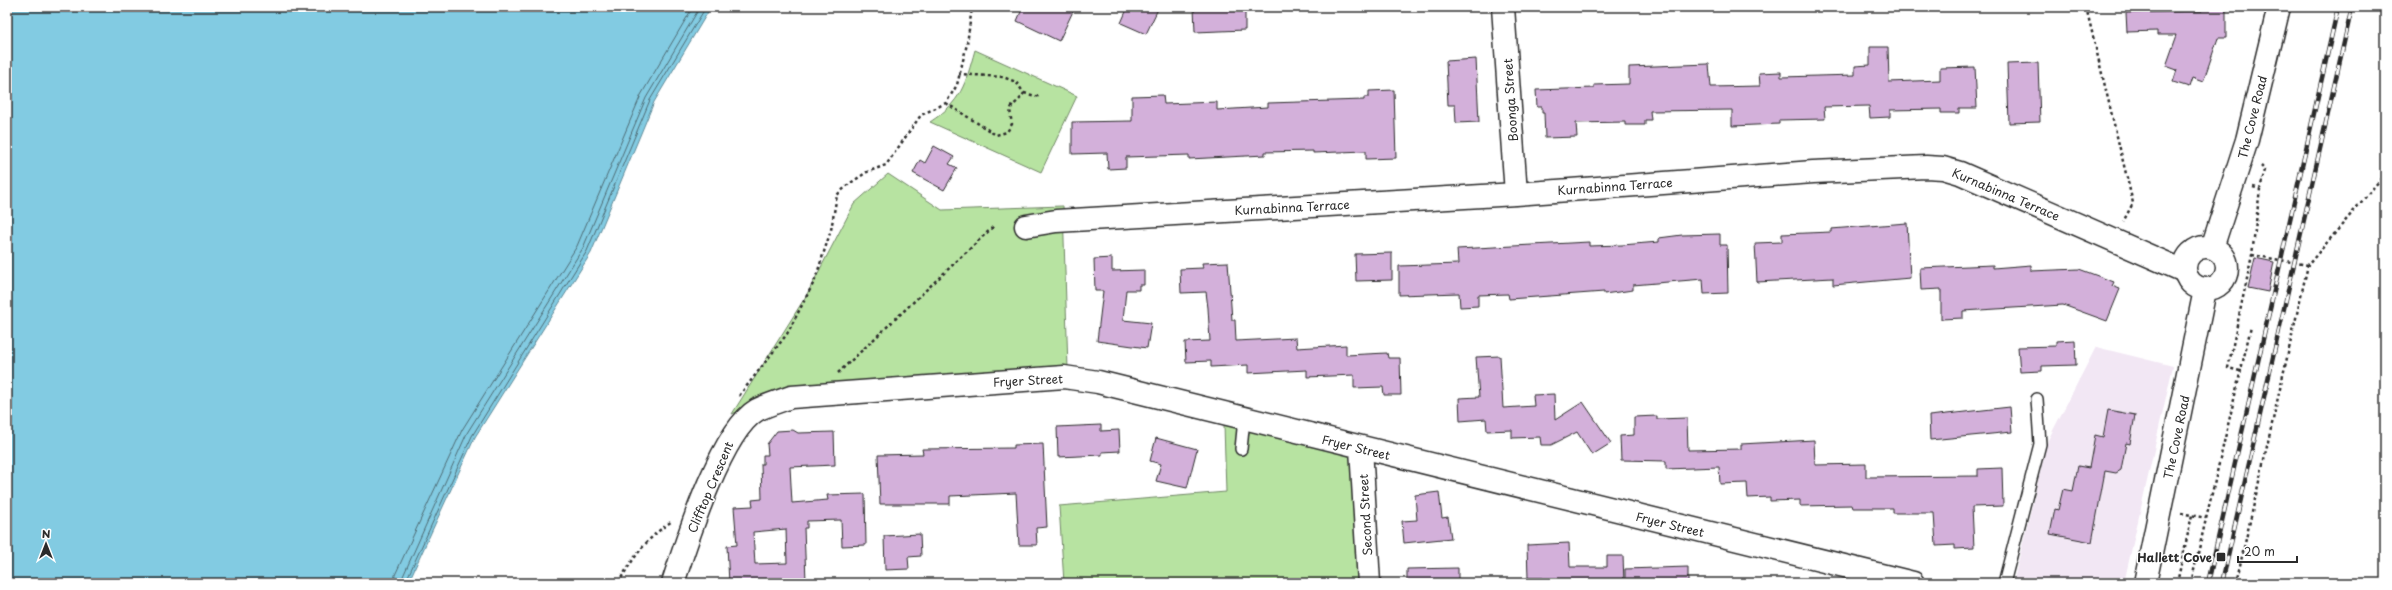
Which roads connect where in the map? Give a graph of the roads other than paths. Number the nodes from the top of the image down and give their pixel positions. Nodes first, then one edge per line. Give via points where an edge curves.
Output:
1 (1503, 7) edge
2 (2279, 7) edge
3 (1516, 194) junction
4 (1026, 226) dead end
5 (2212, 248) junction
6 (2184, 271) junction
7 (2205, 290) junction
8 (791, 397) joint
9 (2037, 399) dead end
10 (1244, 419) junction
11 (1361, 448) junction
12 (1241, 449) dead end
13 (673, 583) edge
14 (1369, 583) edge
15 (1913, 583) edge
16 (2004, 583) edge
17 (2145, 583) edge

1 - 3 street, Boonga Street
2 - 5 street, The Cove Road via 2247,140
3 - 4 street, Kurnabinna Terrace via 1056,221
3 - 6 street, Kurnabinna Terrace via 1813,172 1932,167 1960,173
5 - 6 street via 2205,247 2192,252
5 - 7 street via 2223,255 2228,268 2218,286
6 - 7 street via 2191,284
7 - 17 street, The Cove Road
8 - 10 street, Fryer Street via 1064,377 1098,382
8 - 13 street, Clifftop Crescent via 756,411 732,435 691,528
9 - 16 lane via 2040,444
10 - 11 street, Fryer Street
10 - 12 lane
11 - 14 street, Second Street
11 - 15 street, Fryer Street

